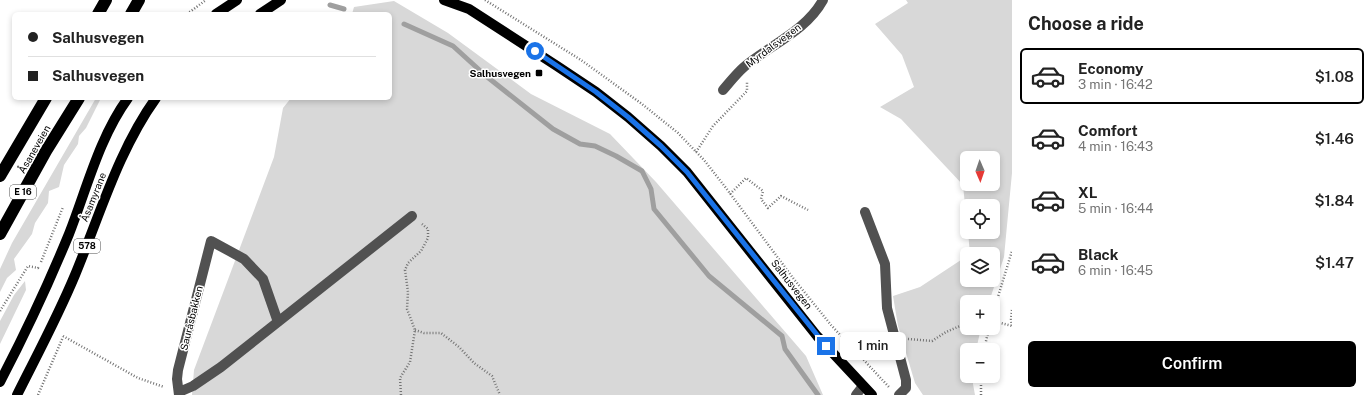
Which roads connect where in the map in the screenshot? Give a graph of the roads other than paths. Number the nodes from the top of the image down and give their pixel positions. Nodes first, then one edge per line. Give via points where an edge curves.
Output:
1 (106, 0) edge
2 (139, 0) edge
3 (237, 0) edge
4 (281, 0) edge
5 (444, 0) edge
6 (462, 0) edge
7 (823, 0) edge
8 (469, 9) junction
9 (99, 12) edge
10 (131, 12) edge
11 (219, 12) edge
12 (263, 12) edge
13 (723, 90) dead end
14 (45, 100) edge
15 (77, 100) edge
16 (127, 100) edge
17 (154, 100) edge
18 (0, 176) edge
19 (865, 212) dead end
20 (412, 216) road end
21 (0, 234) edge
22 (278, 322) junction
23 (0, 382) edge
24 (863, 386) junction
25 (895, 393) edge
26 (179, 394) edge
27 (17, 395) edge
28 (856, 395) edge
29 (872, 395) edge

1 - 9 highway
2 - 10 highway
3 - 11 main road
4 - 12 main road
5 - 8 main road, Salhusvegen
6 - 8 main road, Salhusvegen
7 - 13 street, Myrdalsvegen via 809,18 744,67
8 - 24 main road, Salhusvegen via 596,92 661,146 687,172 817,336
14 - 18 highway, Åsaneveien / E 16
15 - 21 highway, Åsaneveien / E 16
16 - 23 main road, Åsamyrane / 578 via 107,134 55,267
17 - 27 main road, Åsamyrane / 578 via 129,143 75,275
19 - 25 street via 885,264 887,308 906,380 906,388
20 - 22 street
22 - 26 street via 221,367
22 - 26 street, Sauråsbakken via 263,279 244,259 211,241 178,370
24 - 28 street
24 - 29 main road, Salhusvegen

